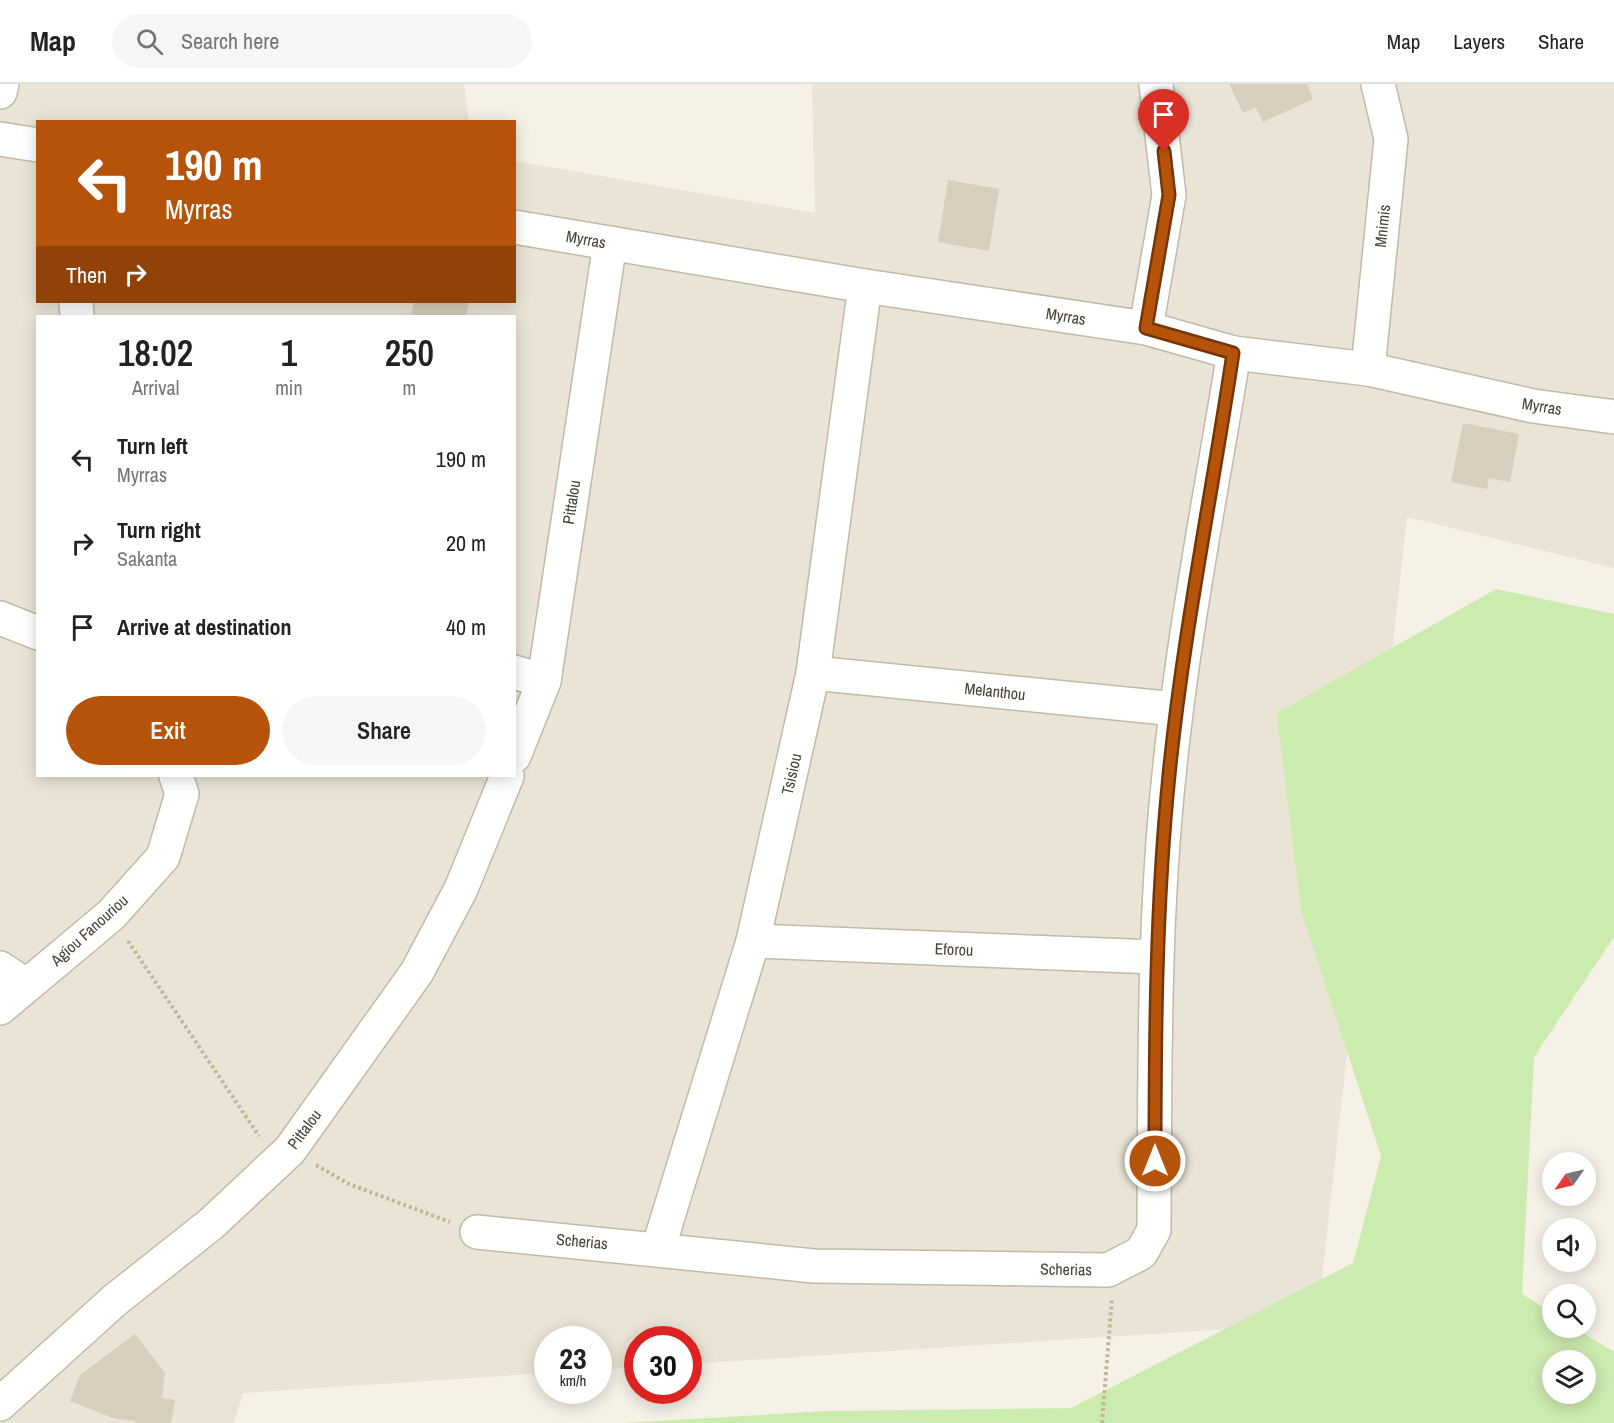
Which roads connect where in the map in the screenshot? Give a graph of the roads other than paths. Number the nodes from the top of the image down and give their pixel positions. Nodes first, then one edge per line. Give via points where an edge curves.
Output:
1 (2, 84) edge
2 (1156, 84) edge
3 (1378, 84) edge
4 (0, 92) edge
5 (0, 139) edge
6 (36, 145) edge
7 (516, 227) edge
8 (610, 243) junction
9 (865, 286) junction
10 (1146, 328) junction
11 (1233, 353) junction
12 (1368, 369) junction
13 (1614, 417) edge
14 (0, 618) edge
15 (36, 632) edge
16 (813, 674) junction
17 (529, 677) edge
18 (1176, 709) junction
19 (516, 745) edge
20 (176, 777) edge
21 (507, 777) edge
22 (753, 941) junction
23 (1156, 957) junction
24 (13, 977) edge
25 (0, 1008) edge
26 (477, 1232) road end
27 (658, 1249) junction
28 (0, 1404) edge

1 - 4 street
2 - 10 street via 1169,195
3 - 12 street, Mnimis via 1391,140
5 - 6 street
7 - 8 street, Myrras
8 - 9 street, Myrras
8 - 17 street, Pittalou
9 - 10 street, Myrras
9 - 16 street, Tsisiou
10 - 11 street, Myrras
11 - 12 street, Myrras
11 - 18 street, Scherias
12 - 13 street, Myrras via 1533,406
14 - 15 street
16 - 18 street, Melanthou
16 - 22 street, Tsisiou
17 - 19 street, Pittalou
18 - 23 street, Scherias
20 - 24 street, Agiou Fanouriou via 182,794 163,857 111,915
21 - 28 street, Pittalou via 461,889 417,972 283,1156 211,1224 115,1300
22 - 23 street, Eforou
22 - 27 street, Tsisiou
23 - 27 street, Scherias via 1154,1230 1141,1252 1108,1270 814,1266
24 - 25 street, Agiou Fanouriou
26 - 27 street, Scherias

